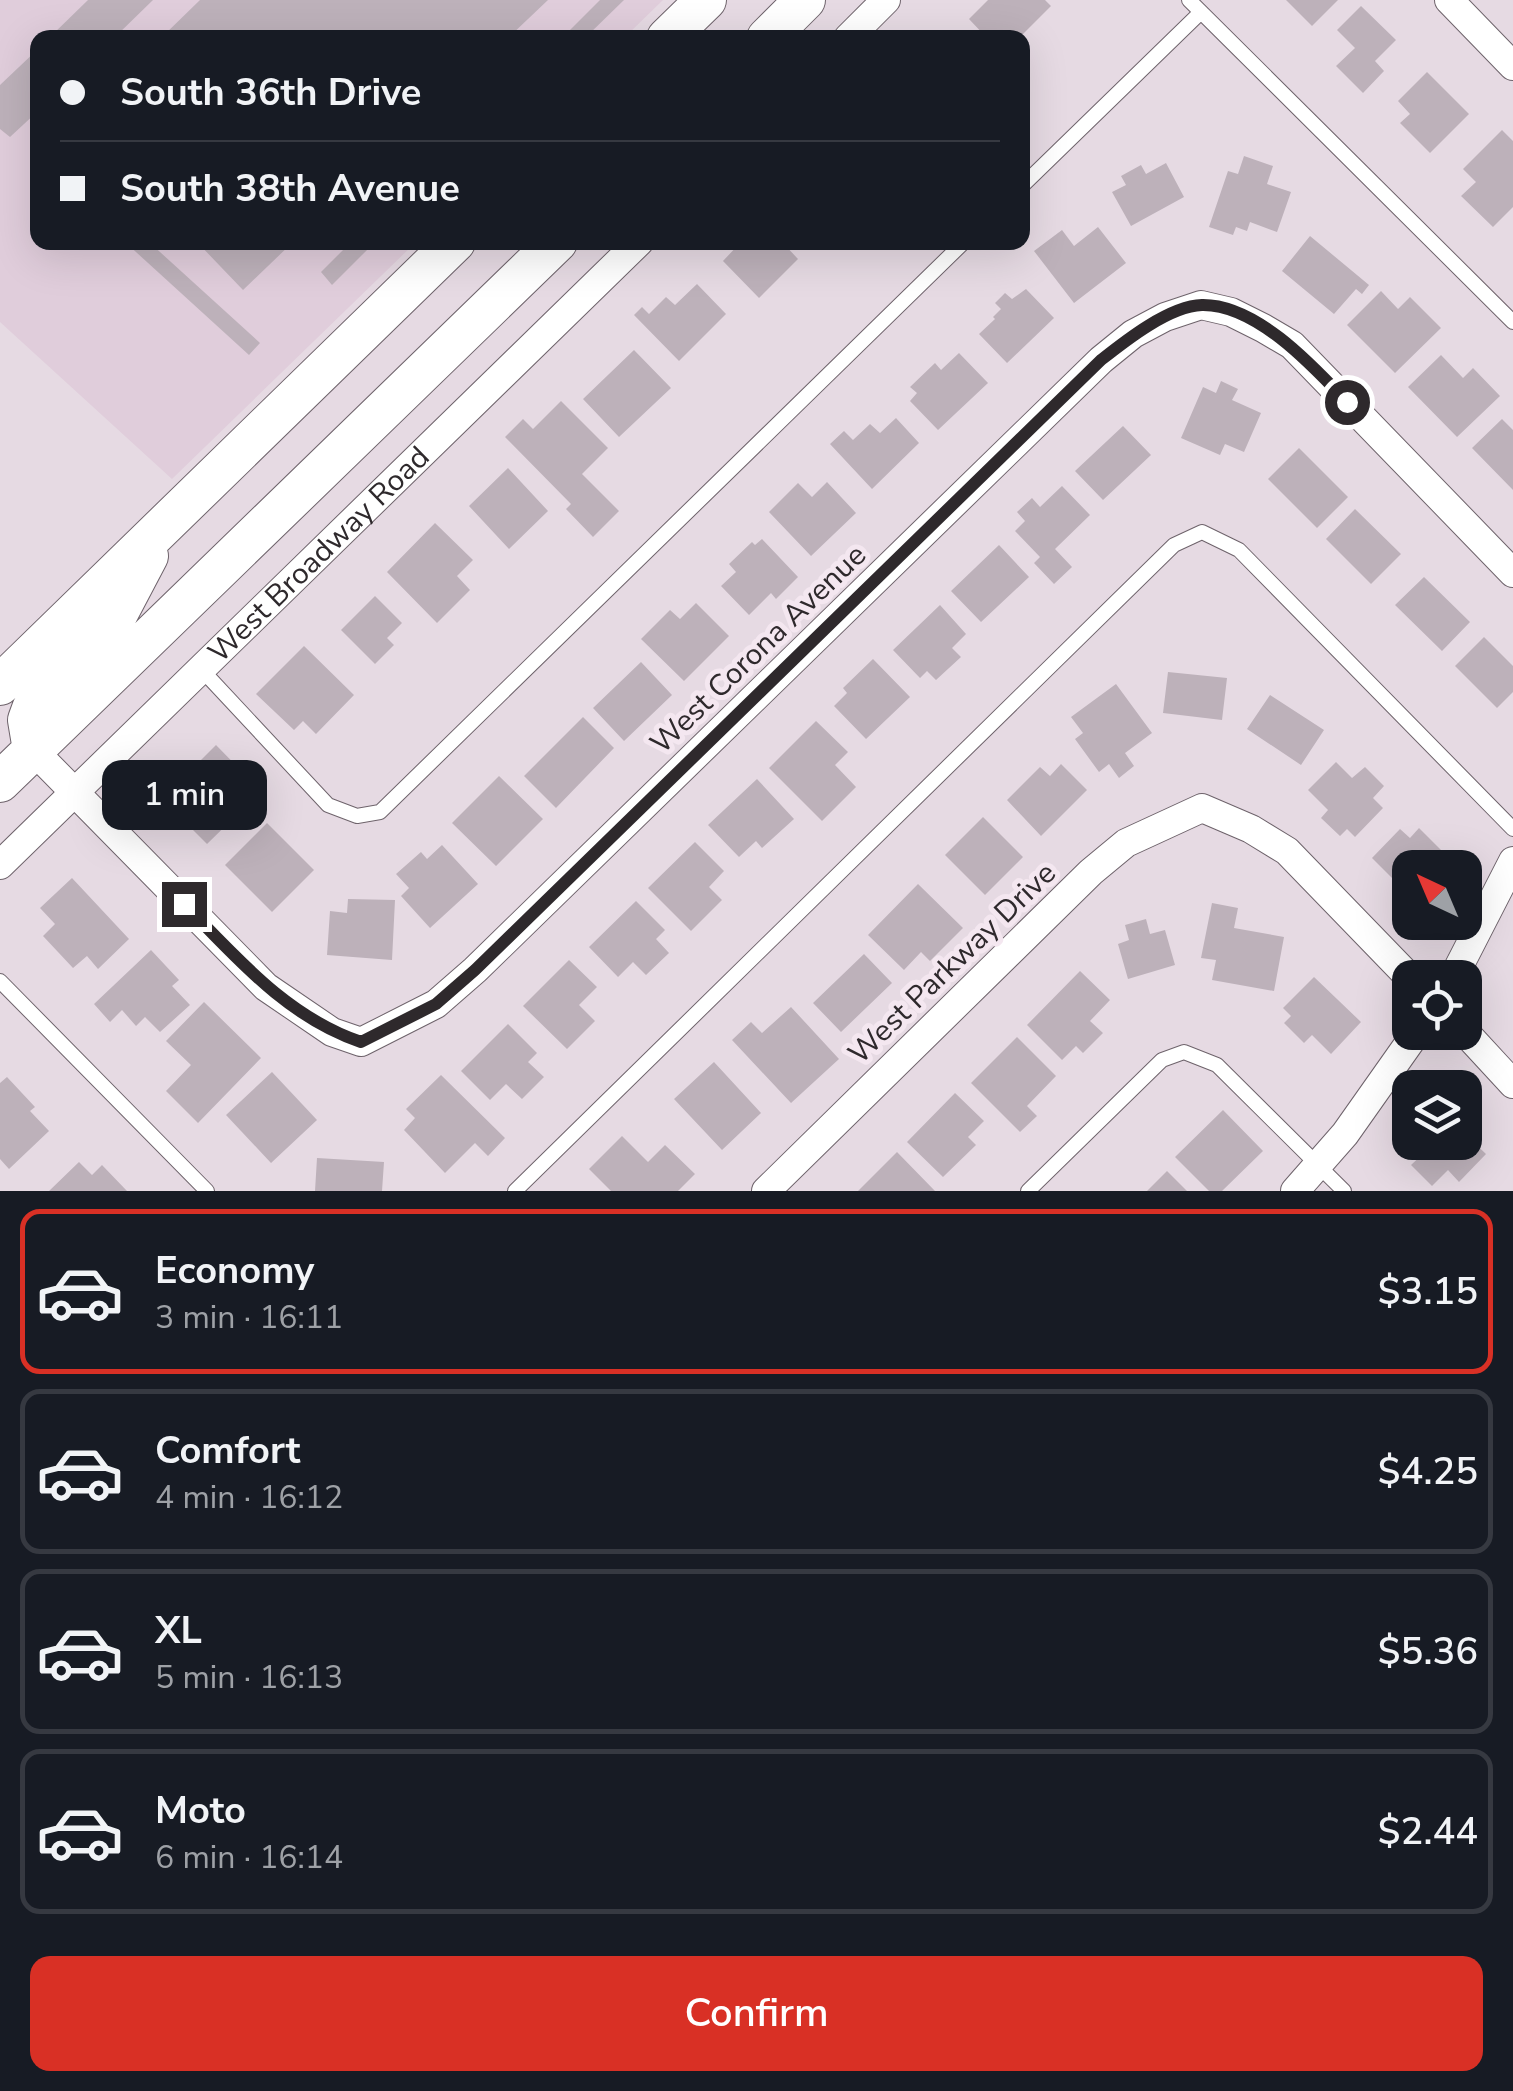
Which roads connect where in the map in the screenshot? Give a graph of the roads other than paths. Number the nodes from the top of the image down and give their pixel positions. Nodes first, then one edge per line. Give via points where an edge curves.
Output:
1 (706, 0) edge
2 (805, 0) edge
3 (886, 0) edge
4 (1189, 0) edge
5 (1449, 0) edge
6 (1200, 12) junction
7 (675, 30) edge
8 (775, 30) edge
9 (856, 30) edge
10 (1513, 66) edge
11 (1030, 178) edge
12 (447, 250) edge
13 (549, 250) edge
14 (630, 250) edge
15 (956, 250) edge
16 (1513, 322) edge
17 (167, 522) junction
18 (1513, 573) edge
19 (202, 670) junction
20 (0, 685) edge
21 (34, 750) junction
22 (0, 782) edge
23 (75, 793) junction
24 (1513, 830) edge
25 (1513, 861) edge
26 (0, 865) edge
27 (1393, 960) edge
28 (1461, 960) edge
29 (0, 981) edge
30 (1404, 1050) edge
31 (1482, 1050) edge
32 (1513, 1084) edge
33 (1318, 1167) junction
34 (207, 1191) edge
35 (514, 1191) edge
36 (766, 1191) edge
37 (1028, 1191) edge
38 (1295, 1191) edge
39 (1344, 1191) edge

1 - 7 main road
2 - 8 main road
3 - 9 street
4 - 6 lane
5 - 10 street
6 - 11 lane
6 - 16 lane
12 - 17 main road
13 - 21 main road, West Broadway Road
14 - 19 street, West Broadway Road
15 - 19 lane via 380,812 357,816 328,805
17 - 20 main road
17 - 21 main road via 118,613 53,678 32,709
18 - 23 street, West Corona Avenue via 1292,345 1230,312 1201,305 1133,334 1101,360 475,970 436,1004 361,1042 332,1032 266,987
19 - 23 street, West Broadway Road
21 - 22 main road, West Broadway Road
21 - 23 street
23 - 26 street, West Broadway Road
24 - 35 lane via 1239,550 1202,532 1174,545
25 - 28 street
27 - 36 street, West Parkway Drive via 1288,851 1202,808 1126,844 1091,872
29 - 34 lane
30 - 33 street
31 - 32 street
33 - 37 lane via 1217,1064 1184,1052 1162,1060
33 - 38 street
33 - 39 lane

